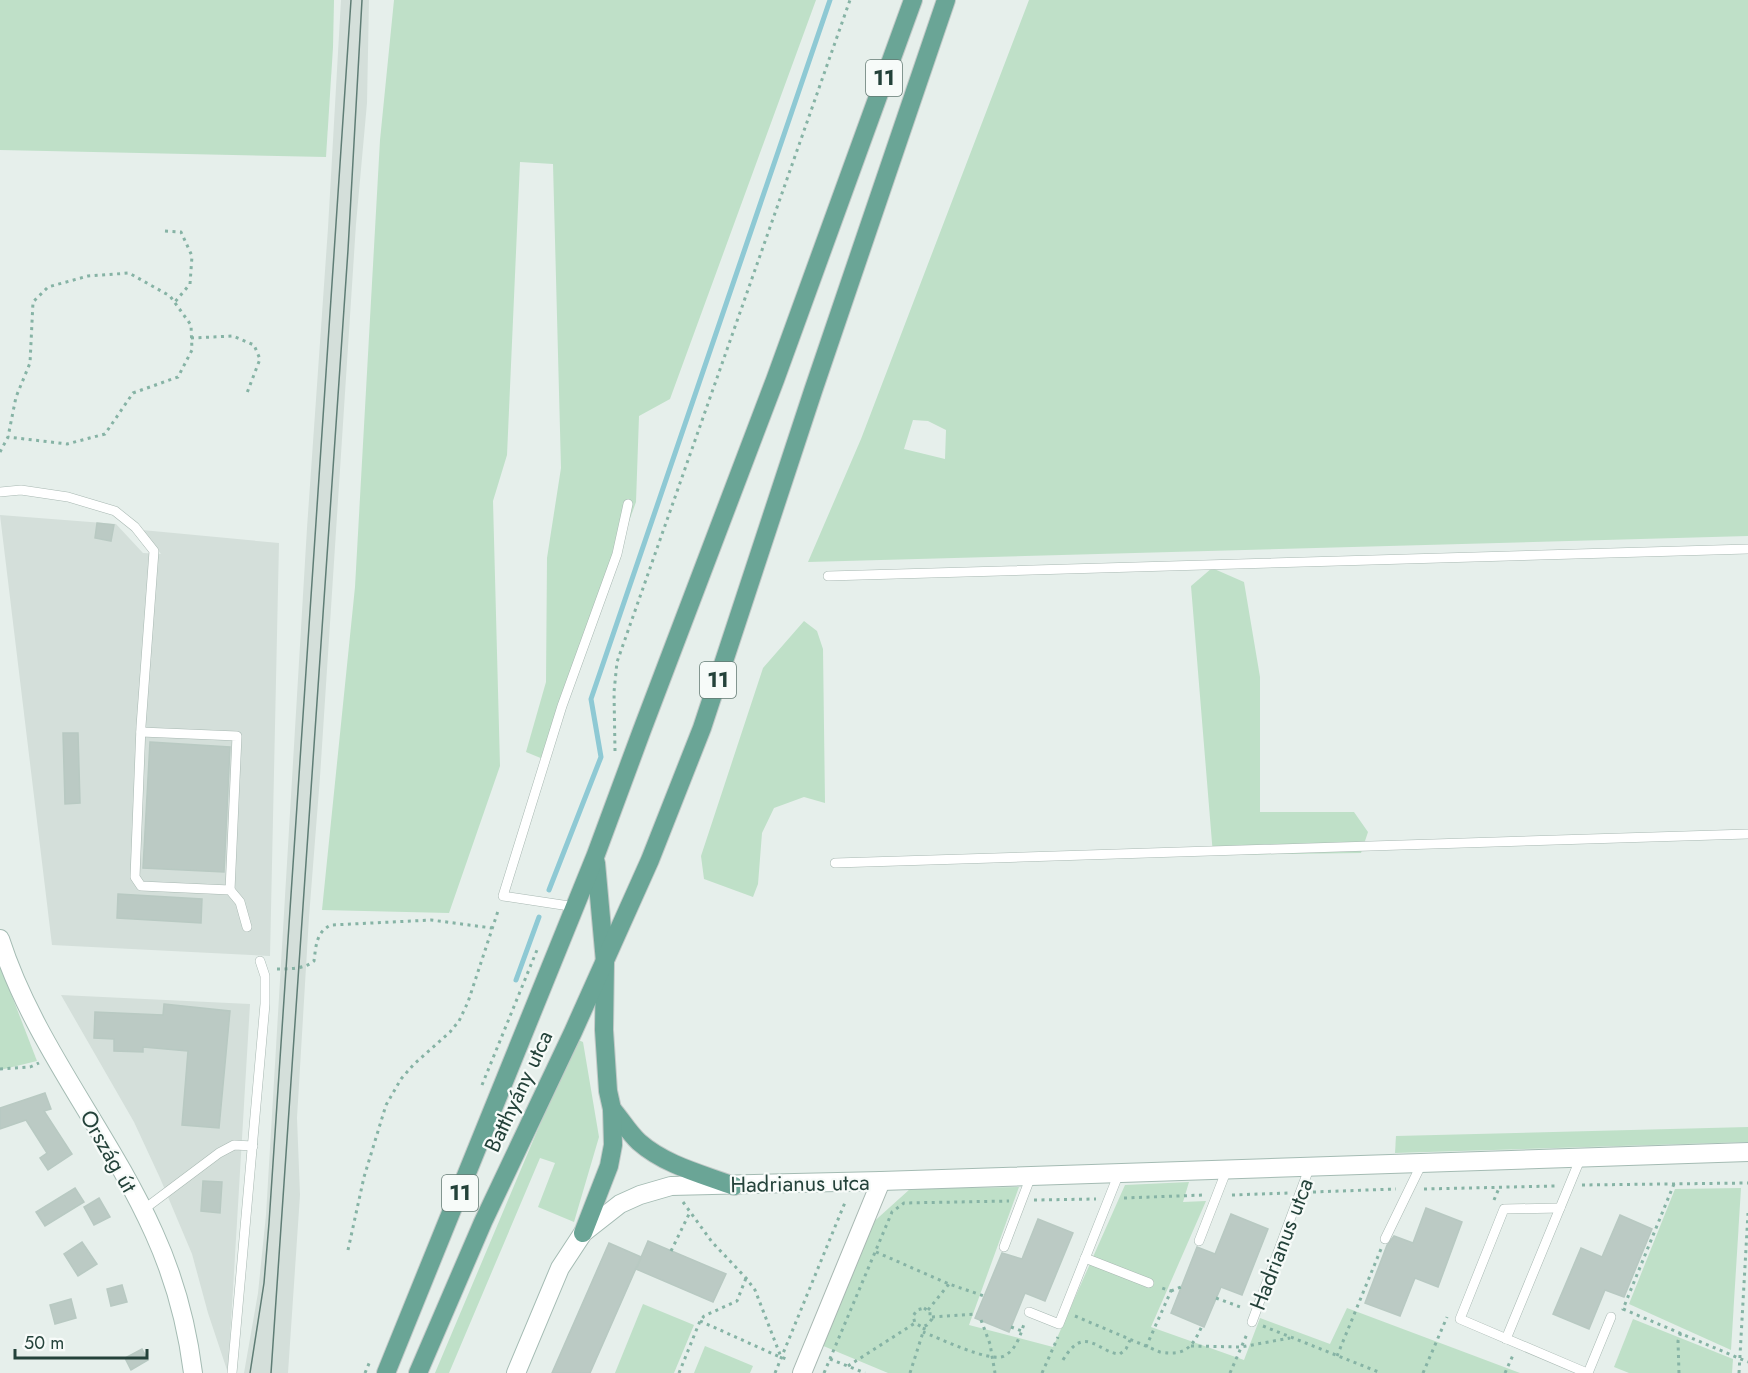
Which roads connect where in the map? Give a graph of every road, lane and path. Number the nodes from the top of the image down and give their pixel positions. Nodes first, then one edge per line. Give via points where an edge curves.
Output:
1 (850, 0) edge
2 (913, 0) edge
3 (946, 0) edge
4 (165, 231) dead end
5 (174, 303) junction
6 (191, 338) junction
7 (247, 393) dead end
8 (8, 437) junction
9 (0, 452) edge
10 (0, 492) edge
11 (628, 504) dead end
12 (1748, 549) edge
13 (828, 576) dead end
14 (141, 732) junction
15 (615, 756) dead end
16 (1748, 834) edge
17 (595, 857) junction
18 (835, 863) dead end
19 (230, 890) junction
20 (502, 896) junction
21 (576, 908) junction
22 (247, 927) dead end
23 (492, 928) junction
24 (0, 939) edge
25 (539, 947) dead end
26 (260, 961) dead end
27 (605, 962) junction
28 (284, 969) dead end
29 (514, 1005) dead end
30 (55, 1057) junction
31 (0, 1069) edge
32 (612, 1109) junction
33 (253, 1146) junction
34 (1748, 1152) edge
35 (1581, 1157) junction
36 (1422, 1163) junction
37 (1310, 1166) junction
38 (1227, 1169) junction
39 (1119, 1173) junction
40 (1031, 1176) junction
41 (881, 1181) junction
42 (1748, 1183) edge
43 (1674, 1184) junction
44 (671, 1186) junction
45 (734, 1186) junction
46 (1569, 1186) junction
47 (1410, 1189) junction
48 (1300, 1193) junction
49 (1218, 1195) junction
50 (1109, 1199) junction
51 (1022, 1200) junction
52 (1560, 1208) junction
53 (143, 1210) junction
54 (690, 1212) junction
55 (1748, 1213) edge
56 (583, 1233) junction
57 (1385, 1239) joint
58 (1199, 1241) dead end
59 (1004, 1247) dead end
60 (348, 1250) dead end
61 (671, 1251) dead end
62 (876, 1252) junction
63 (1085, 1258) junction
64 (746, 1278) junction
65 (1149, 1283) joint
66 (949, 1284) junction
67 (1181, 1287) dead end
68 (1171, 1292) junction
69 (984, 1296) dead end
70 (1216, 1298) dead end
71 (928, 1310) junction
72 (1029, 1312) joint
73 (1066, 1312) junction
74 (977, 1314) dead end
75 (1448, 1314) dead end
76 (930, 1317) junction
77 (1611, 1317) dead end
78 (1254, 1318) junction
79 (981, 1320) dead end
80 (700, 1321) junction
81 (915, 1323) junction
82 (925, 1326) junction
83 (1202, 1326) dead end
84 (1011, 1327) dead end
85 (1022, 1331) junction
86 (923, 1332) junction
87 (1681, 1332) junction
88 (1291, 1338) junction
89 (1506, 1339) junction
90 (1130, 1340) junction
91 (1191, 1346) junction
92 (1146, 1347) junction
93 (1241, 1347) junction
94 (1337, 1356) junction
95 (781, 1357) junction
96 (993, 1357) junction
97 (1740, 1358) junction
98 (830, 1359) junction
99 (1063, 1359) dead end
100 (1748, 1362) edge
101 (806, 1363) edge
102 (848, 1366) junction
103 (193, 1373) edge
104 (232, 1373) edge
105 (386, 1373) edge
106 (418, 1373) edge
107 (516, 1373) edge
108 (679, 1373) edge
109 (824, 1373) edge
110 (865, 1373) edge
111 (910, 1373) edge
112 (995, 1373) edge
113 (1042, 1373) edge
114 (1230, 1373) edge
115 (1381, 1373) edge
116 (1423, 1373) edge
117 (1587, 1373) edge
118 (1679, 1373) edge
119 (1739, 1373) edge

1 - 15 path via 617,662
2 - 17 main road, 11
3 - 27 main road, 11 via 702,728
4 - 5 path via 181,232 192,256 190,284
5 - 6 path via 191,325
5 - 8 path via 170,296 129,273 88,276 48,286 33,302 30,363 16,397
6 - 7 path via 232,336 254,345 260,359
6 - 8 path via 192,350 178,377 133,393 105,434 67,444
8 - 9 path
10 - 14 lane via 21,490 68,497 115,511 135,527 154,551
11 - 20 lane via 617,554 562,706
12 - 13 lane
14 - 19 lane via 135,877 141,886
14 - 19 lane via 237,736
16 - 18 lane
17 - 21 main road, 11
17 - 27 main road
19 - 22 lane via 240,902
20 - 21 lane
20 - 23 path
21 - 105 main road, Batthyány utca / 11
23 - 28 path via 432,920 331,925 323,928 317,938 314,961
23 - 60 path via 459,1021 414,1064 386,1105 364,1177
24 - 30 street, Ország út via 20,992
25 - 29 path
26 - 33 lane via 265,976 265,1004
27 - 32 main road via 604,1030
27 - 106 main road, Batthyány utca / 11 via 483,1222
30 - 31 path via 30,1067
30 - 53 street, Ország út
32 - 45 main road via 639,1142 662,1157
32 - 56 main road via 609,1166
33 - 53 lane via 234,1145 219,1153
33 - 104 lane
34 - 35 street, Hadrianus utca
35 - 36 street, Hadrianus utca
35 - 46 lane
36 - 37 street, Hadrianus utca
36 - 47 lane
37 - 38 street, Hadrianus utca
37 - 48 lane, Hadrianus utca
38 - 39 street, Hadrianus utca
38 - 49 lane
39 - 40 street, Hadrianus utca
39 - 50 lane
40 - 41 street, Hadrianus utca
40 - 51 lane
41 - 45 street, Hadrianus utca
41 - 101 street
42 - 43 path
43 - 46 path
43 - 87 path via 1623,1309
44 - 45 street, Hadrianus utca
44 - 54 path
44 - 56 street, Hadrianus utca via 620,1204
46 - 47 path
46 - 52 lane
47 - 48 path
47 - 57 lane
48 - 49 path
48 - 78 lane, Hadrianus utca
49 - 50 path
49 - 58 lane
50 - 51 path
50 - 63 lane
51 - 59 lane
51 - 62 path via 904,1203 892,1212
52 - 89 lane
52 - 89 lane via 1504,1209 1460,1319
53 - 103 street, Ország út via 174,1285
54 - 61 path
54 - 64 path
55 - 97 path
56 - 107 street, Hadrianus utca via 560,1268
57 - 94 path
62 - 66 path
62 - 98 path
63 - 65 lane
63 - 73 lane
64 - 80 path via 737,1301
64 - 95 path via 755,1290
65 - 68 path
66 - 69 path
66 - 71 path
67 - 68 path
68 - 92 path
70 - 78 path
71 - 76 path
71 - 81 path via 917,1310 913,1316
72 - 73 lane via 1059,1324
72 - 85 path
73 - 90 path
73 - 113 path
74 - 76 path
75 - 116 path
76 - 82 path
77 - 117 lane
78 - 88 path
78 - 93 path
79 - 96 path
80 - 95 path
80 - 108 path
81 - 82 path
81 - 102 path
82 - 86 path
83 - 91 path
84 - 85 path
85 - 96 path via 1009,1352
86 - 96 path
86 - 111 path
87 - 97 path
87 - 118 path
88 - 93 path
88 - 94 path
89 - 117 lane
90 - 92 path
90 - 99 path via 1120,1354 1088,1342 1074,1347
91 - 92 path via 1170,1354
91 - 93 path
93 - 114 path
94 - 115 path
95 - 101 path
96 - 112 path
97 - 100 path
97 - 119 path
98 - 101 path
98 - 102 path
98 - 109 path
102 - 110 path

